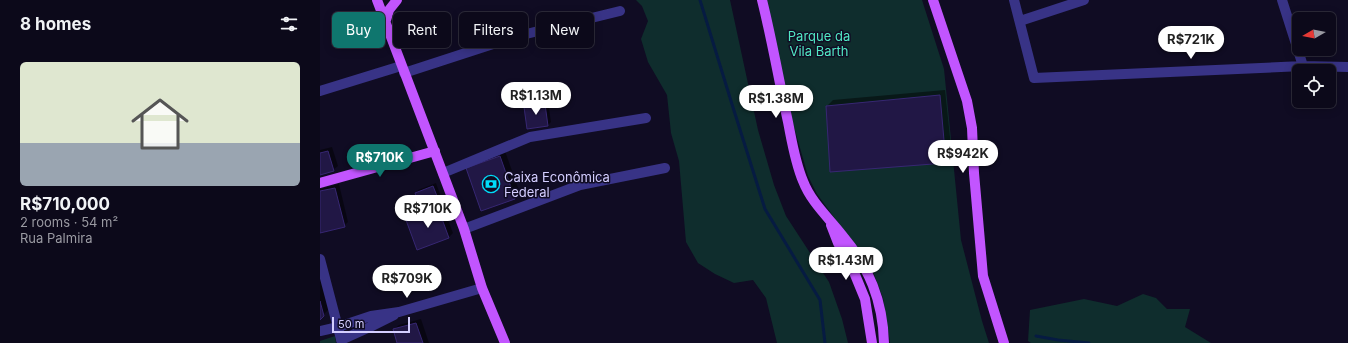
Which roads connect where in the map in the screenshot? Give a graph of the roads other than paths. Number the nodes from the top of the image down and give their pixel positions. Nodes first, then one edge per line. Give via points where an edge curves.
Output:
1 (377, 0) edge
2 (392, 0) edge
3 (396, 0) edge
4 (762, 0) edge
5 (933, 0) edge
6 (1014, 0) edge
7 (1084, 0) edge
8 (1282, 0) edge
9 (620, 11) dead end
10 (386, 20) junction
11 (1020, 21) junction
12 (1302, 64) edge
13 (1292, 66) edge
14 (1336, 66) edge
15 (1348, 66) edge
16 (403, 70) junction
17 (320, 91) edge
18 (646, 118) dead end
19 (435, 151) junction
20 (665, 168) dead end
21 (443, 173) junction
22 (320, 183) edge
23 (829, 219) junction
24 (464, 229) junction
25 (320, 259) edge
26 (482, 288) junction
27 (399, 312) junction
28 (338, 327) junction
29 (320, 331) edge
30 (342, 341) edge
31 (505, 343) edge
32 (872, 343) edge
33 (884, 343) edge
34 (1004, 343) edge

1 - 10 main road
2 - 3 main road
3 - 10 main road
4 - 23 main road via 798,166 809,194
5 - 34 main road via 967,101 972,128 983,276
6 - 11 street
7 - 11 street
8 - 12 street
9 - 16 street via 518,36
10 - 16 main road
11 - 13 street via 1034,78
14 - 15 street
16 - 17 street
16 - 19 main road
18 - 21 street via 530,137
19 - 21 main road
19 - 22 main road
20 - 24 street via 580,185
21 - 24 main road
23 - 32 main road via 865,299
23 - 33 main road via 868,271 882,314
24 - 26 main road
25 - 28 street
26 - 27 street
26 - 31 main road
27 - 28 street via 371,316
27 - 30 street
28 - 29 street
28 - 30 street

